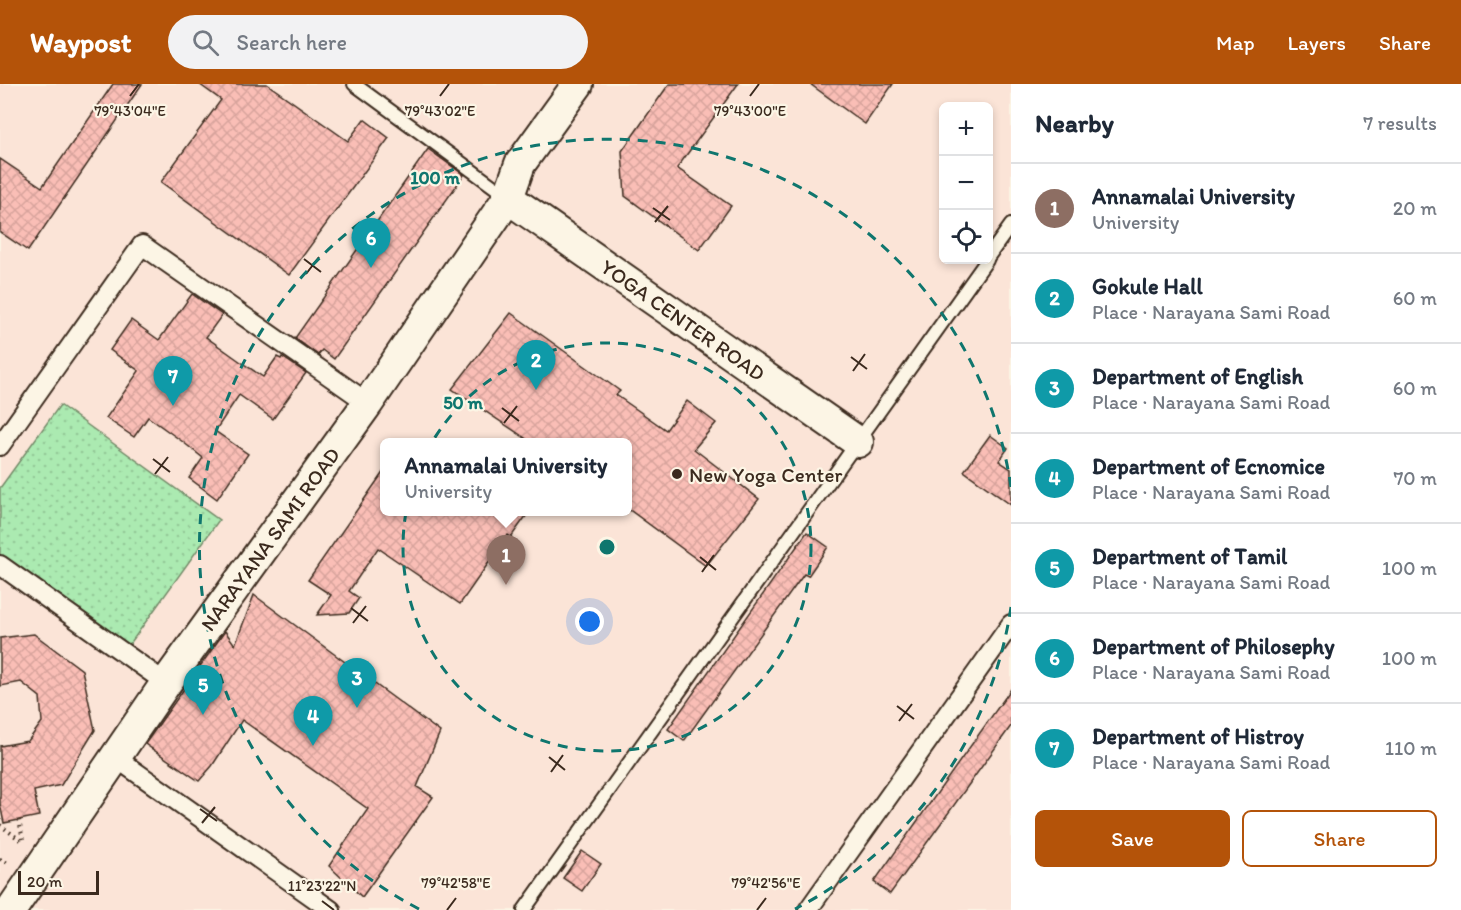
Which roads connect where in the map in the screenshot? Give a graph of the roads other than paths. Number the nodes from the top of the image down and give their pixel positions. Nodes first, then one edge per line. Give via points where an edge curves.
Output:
1 (354, 84) edge
2 (578, 84) edge
3 (501, 192) junction
4 (1011, 225) edge
5 (993, 251) edge
6 (984, 264) edge
7 (360, 398) junction
8 (858, 442) junction
9 (0, 446) edge
10 (0, 565) edge
11 (1011, 624) edge
12 (166, 682) junction
13 (116, 758) junction
14 (0, 895) edge
15 (11, 910) edge
16 (331, 910) edge
17 (524, 910) edge
18 (808, 910) edge

1 - 3 lane
2 - 3 street, NARAYANA SAMI ROAD
3 - 7 street, NARAYANA SAMI ROAD
3 - 8 street, YOGA CENTER ROAD
4 - 5 lane
6 - 8 lane
7 - 9 street via 142,245
7 - 12 street, NARAYANA SAMI ROAD
7 - 14 street, NARAYANA SAMI ROAD via 175,640
8 - 17 lane
10 - 12 street
11 - 18 street
12 - 13 street, NARAYANA SAMI ROAD
13 - 15 street, NARAYANA SAMI ROAD
13 - 16 street

